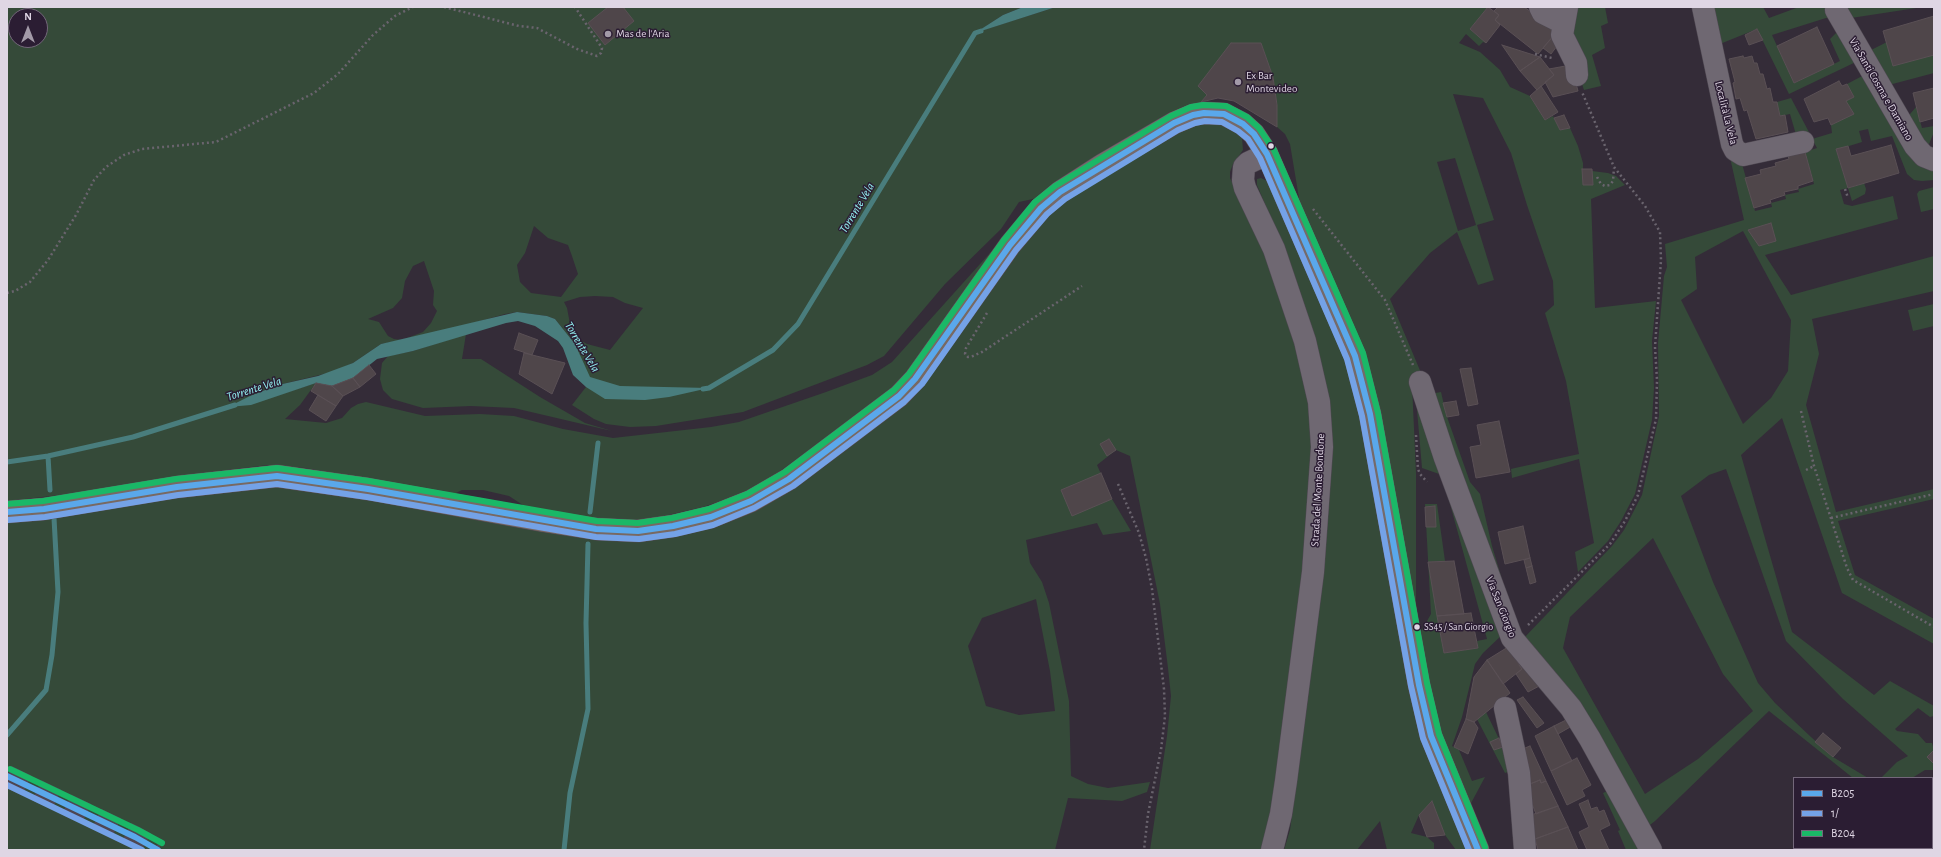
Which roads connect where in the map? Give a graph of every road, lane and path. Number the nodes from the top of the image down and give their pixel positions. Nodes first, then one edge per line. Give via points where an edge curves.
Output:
1 (413, 7) edge
2 (444, 7) edge
3 (575, 7) edge
4 (1540, 7) edge
5 (1703, 7) edge
6 (1836, 10) dead end
7 (1565, 15) edge
8 (1577, 75) joint
9 (1803, 142) dead end
10 (1267, 154) junction
11 (1934, 160) edge
12 (1614, 168) junction
13 (1597, 177) dead end
14 (1845, 189) dead end
15 (1848, 198) dead end
16 (1310, 204) dead end
17 (1042, 208) joint
18 (1082, 286) dead end
19 (7, 293) edge
20 (989, 309) dead end
21 (1420, 382) joint
22 (1801, 411) dead end
23 (1814, 466) junction
24 (1806, 470) dead end
25 (1118, 484) dead end
26 (1934, 494) edge
27 (7, 512) edge
28 (1831, 518) junction
29 (1934, 627) edge
30 (1512, 638) junction
31 (1505, 708) dead end
32 (1144, 850) edge
33 (1272, 850) edge
34 (1478, 850) edge
35 (1525, 850) edge
36 (1651, 850) edge

1 - 19 path via 389,20 338,74 314,93 216,142 142,149 124,155 106,167 94,180 48,260 30,282
2 - 3 path via 536,28 597,56 602,53 602,48
4 - 7 street via 1543,13
5 - 9 street, Località La Vela via 1734,150 1743,155
6 - 11 street, Via Santi Cosma e Damiano via 1915,146 1924,156
7 - 8 street via 1562,35 1552,54 1576,64
8 - 12 path
10 - 17 main road via 1254,134 1234,118 1214,113 1193,115 1174,123 1102,165 1060,192
10 - 33 street, Strada del Monte Bondone via 1248,162 1244,167 1243,180 1274,249 1305,342 1319,402 1322,447 1313,572 1282,807
10 - 34 main road via 1355,356 1370,414 1419,685 1431,736
12 - 13 path via 1613,181 1610,185 1601,184
12 - 30 path via 1645,206 1660,232 1661,260 1654,347 1657,380 1656,419 1644,476 1625,522 1610,544 1532,622
14 - 15 path
16 - 21 path via 1385,300
17 - 27 highway via 1010,245 915,379 899,396 789,480 751,501 711,516 673,526 638,530 596,529 544,522 368,489 277,476 177,487 44,509
18 - 20 path via 982,352 968,356 965,354 966,348
21 - 30 street, Via San Giorgio via 1445,458
22 - 23 path
23 - 24 path
23 - 28 path
25 - 32 path via 1139,533 1146,558 1164,689 1165,716 1161,750 1148,814
26 - 28 path
28 - 29 path via 1853,580
30 - 36 street, Via San Giorgio via 1575,714
31 - 35 street via 1519,773

